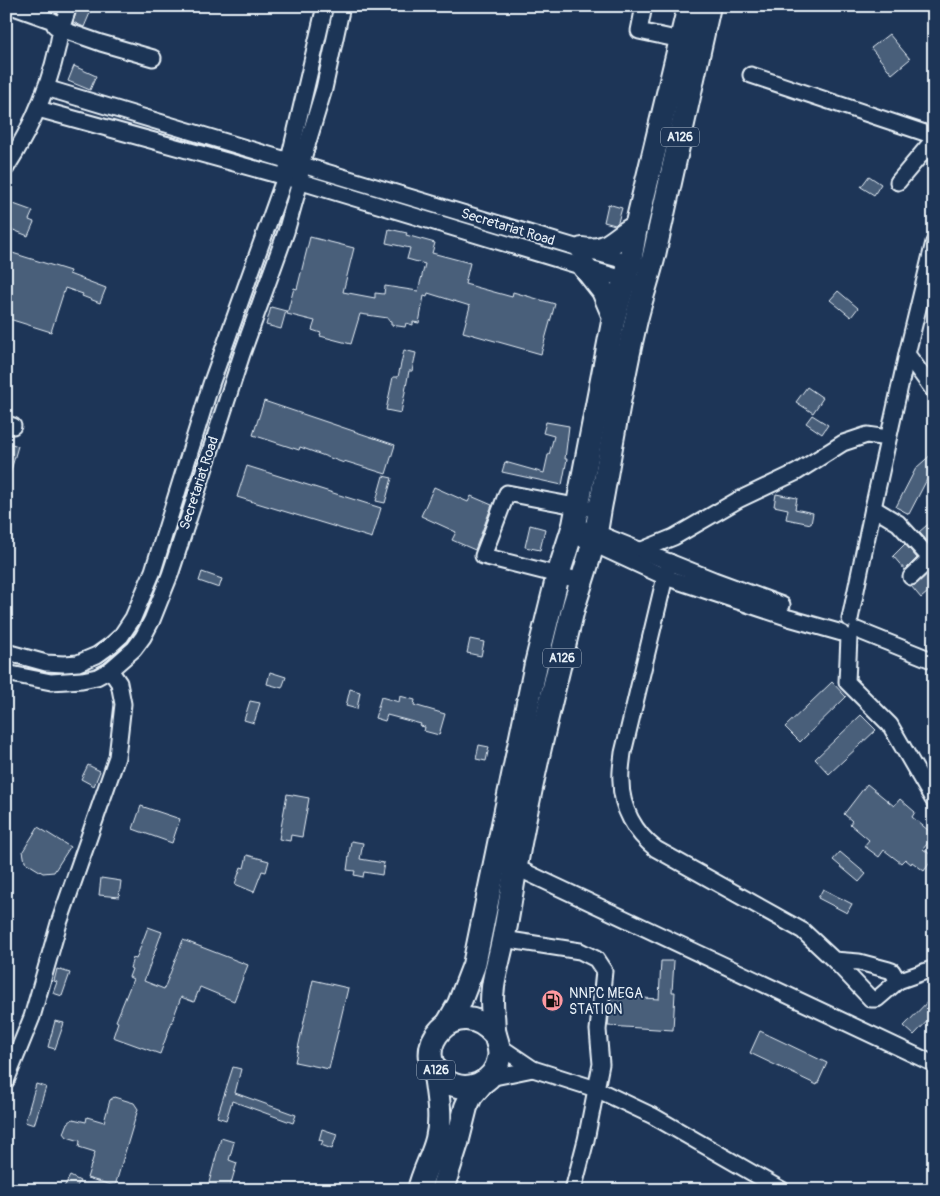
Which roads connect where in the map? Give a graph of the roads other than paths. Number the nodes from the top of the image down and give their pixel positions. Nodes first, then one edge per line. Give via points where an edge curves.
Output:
1 (12, 6) edge
2 (69, 6) edge
3 (325, 6) edge
4 (342, 6) edge
5 (644, 6) edge
6 (689, 6) edge
7 (709, 6) edge
8 (61, 29) junction
9 (681, 40) junction
10 (153, 58) dead end
11 (751, 75) dead end
12 (46, 88) junction
13 (38, 108) junction
14 (934, 137) edge
15 (295, 163) junction
16 (6, 168) edge
17 (285, 177) junction
18 (300, 182) junction
19 (898, 182) dead end
20 (636, 227) junction
21 (934, 242) edge
22 (583, 259) junction
23 (638, 274) junction
24 (614, 317) junction
25 (907, 354) junction
26 (934, 391) edge
27 (888, 438) junction
28 (873, 508) junction
29 (574, 522) junction
30 (596, 528) junction
31 (642, 550) junction
32 (932, 556) edge
33 (670, 562) junction
34 (558, 575) junction
35 (665, 577) junction
36 (911, 577) dead end
37 (582, 581) junction
38 (848, 628) junction
39 (6, 652) edge
40 (934, 661) edge
41 (110, 670) junction
42 (6, 672) edge
43 (934, 801) edge
44 (515, 867) junction
45 (503, 939) junction
46 (834, 960) junction
47 (934, 971) edge
48 (898, 981) junction
49 (448, 1023) junction
50 (497, 1040) junction
51 (934, 1064) edge
52 (434, 1066) junction
53 (533, 1069) junction
54 (486, 1080) junction
55 (6, 1081) edge
56 (596, 1089) junction
57 (419, 1190) edge
58 (442, 1190) edge
59 (573, 1190) edge
60 (782, 1190) edge

1 - 8 street via 48,18
2 - 8 street
3 - 15 street, Secretariat Road
4 - 15 street, Secretariat Road via 324,89
5 - 9 street via 638,31
6 - 9 highway, A126
7 - 23 highway, A126
8 - 10 street
8 - 12 street
9 - 20 highway, A126
11 - 14 street
12 - 13 street
12 - 15 street, Secretariat Road
13 - 16 street
13 - 17 street, Secretariat Road
14 - 19 street
15 - 17 street, Secretariat Road
15 - 18 street, Secretariat Road
15 - 22 street, Secretariat Road
17 - 18 street, Secretariat Road
17 - 39 street, Secretariat Road via 211,384 153,571 133,618 111,645 78,663 46,663
18 - 22 street, Secretariat Road
18 - 41 street, Secretariat Road via 286,232 162,596 143,637
20 - 22 highway
20 - 23 highway, A126
21 - 25 street
22 - 23 street, Secretariat Road
22 - 24 highway via 603,291
23 - 24 highway, A126
23 - 30 highway, A126 via 634,328
24 - 29 highway, A126
25 - 26 street
25 - 27 street
27 - 28 street
27 - 31 street via 867,435 844,443 797,472 738,500 674,537
28 - 32 street via 898,523
28 - 38 street
29 - 30 street
29 - 30 street
29 - 34 highway, A126
29 - 34 street via 507,493 483,556
30 - 31 street
30 - 35 street
30 - 37 highway, A126
31 - 33 street
32 - 36 street
33 - 35 street
33 - 38 street
34 - 37 street
34 - 49 highway, A126 via 520,735 474,965
35 - 38 street via 789,618
35 - 46 street via 623,753 620,781 628,815 644,840 656,849 803,931
37 - 44 highway, A126 via 541,743
38 - 40 street
38 - 43 street via 847,682 890,725
41 - 42 street, Secretariat Road via 97,677 68,682 51,682
41 - 55 street via 119,683 123,704 117,757 59,922 32,1018
44 - 45 highway, A126
44 - 51 street
45 - 50 highway, A126 via 491,1000
45 - 56 street via 580,950 596,959 604,971 598,1030 601,1064
46 - 48 street via 859,962 889,970
46 - 48 street via 871,998 878,1000
47 - 48 street
49 - 50 highway via 458,1019 474,1020 488,1026
49 - 52 highway, A126 via 440,1029 432,1046
50 - 53 street
50 - 54 highway, A126 via 500,1058 496,1069
52 - 54 highway, A126 via 446,1081 455,1085 474,1086
52 - 57 highway, A126 via 439,1123 437,1139
53 - 54 street
53 - 56 street
54 - 58 highway, A126 via 471,1096 466,1107
56 - 59 street
56 - 60 street via 653,1116

